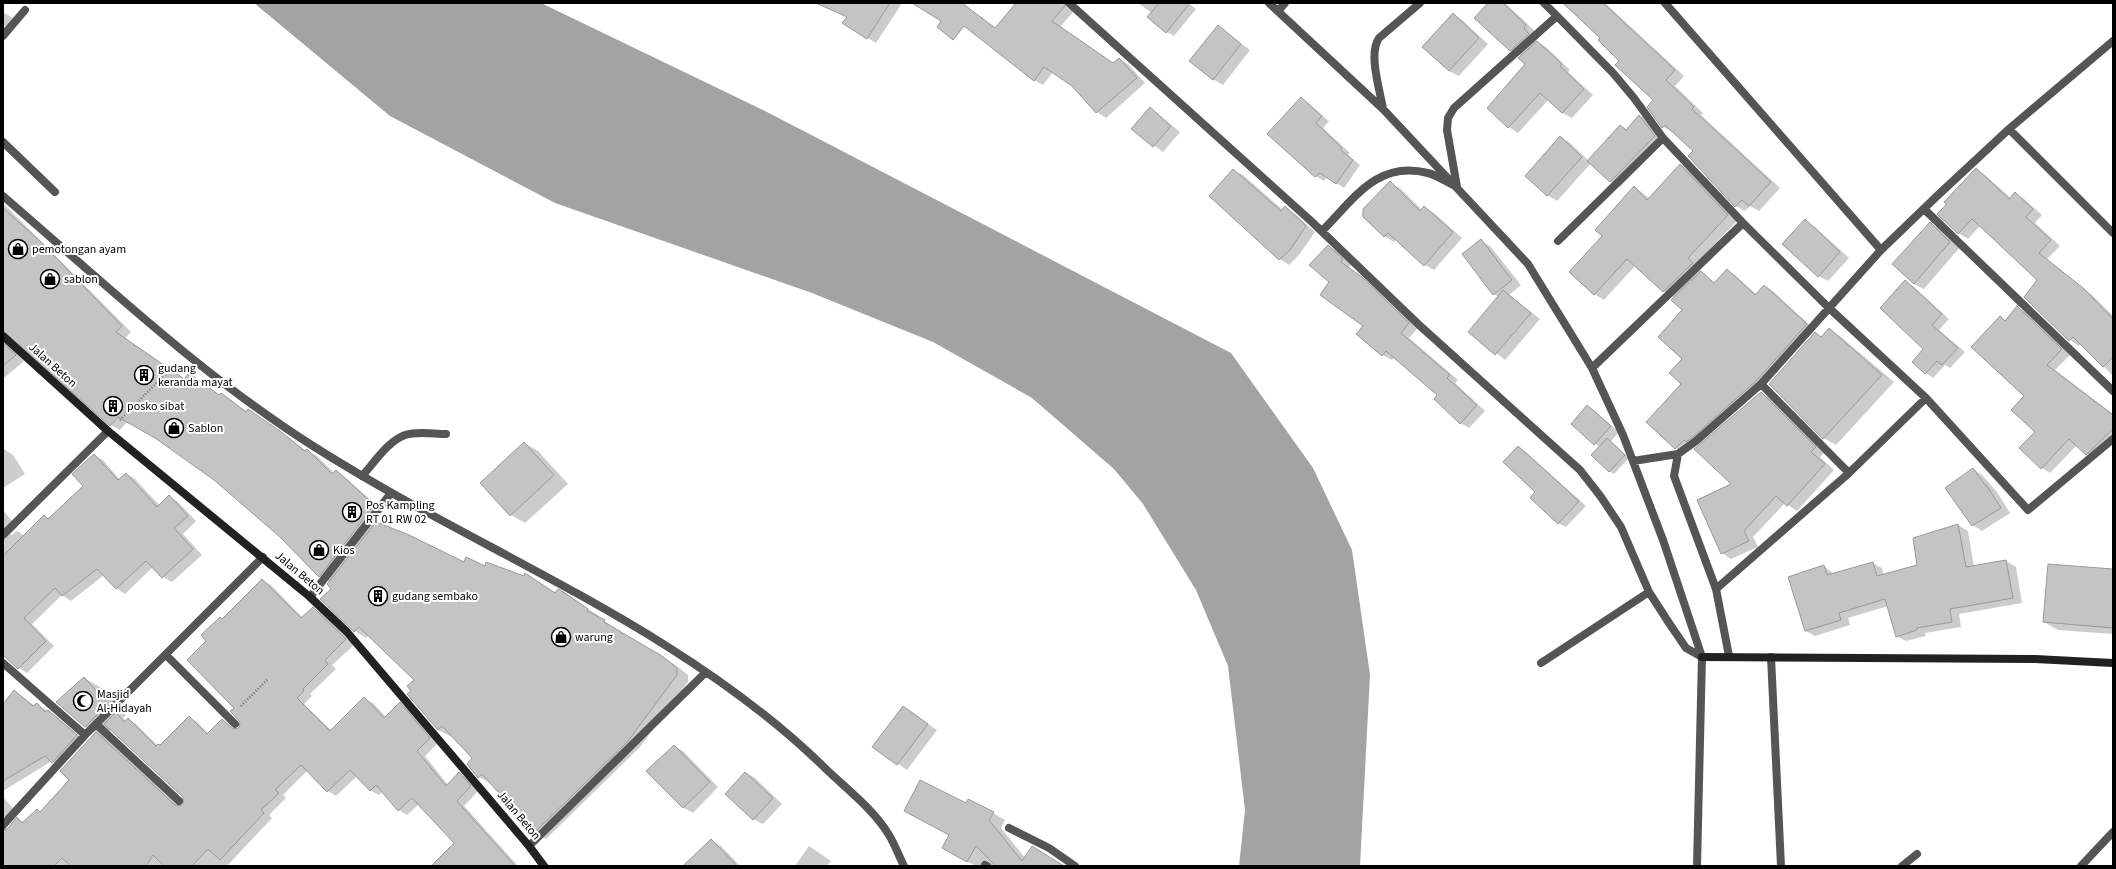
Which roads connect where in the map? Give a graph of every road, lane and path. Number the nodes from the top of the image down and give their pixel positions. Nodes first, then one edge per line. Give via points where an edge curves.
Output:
1 (1069, 3) edge
2 (1269, 3) edge
3 (1285, 3) edge
4 (1420, 3) edge
5 (1544, 3) edge
6 (1665, 3) edge
7 (25, 10) dead end
8 (1278, 11) junction
9 (1557, 16) junction
10 (3, 36) edge
11 (2113, 41) edge
12 (1383, 109) junction
13 (2009, 129) junction
14 (1663, 138) junction
15 (3, 142) edge
16 (1457, 187) junction
17 (56, 192) dead end
18 (3, 196) edge
19 (1924, 209) junction
20 (1743, 223) junction
21 (1322, 231) junction
22 (2113, 233) edge
23 (1558, 241) dead end
24 (1881, 250) junction
25 (1828, 307) junction
26 (3, 336) edge
27 (186, 353) junction
28 (1592, 368) junction
29 (1760, 384) junction
30 (2113, 391) edge
31 (1926, 398) junction
32 (108, 431) junction
33 (446, 434) dead end
34 (2113, 439) edge
35 (1678, 454) junction
36 (1633, 461) junction
37 (1849, 473) junction
38 (362, 476) junction
39 (391, 493) junction
40 (3, 535) edge
41 (263, 557) junction
42 (1716, 589) junction
43 (1649, 592) junction
44 (310, 597) junction
45 (166, 654) junction
46 (1729, 656) junction
47 (1702, 657) junction
48 (1771, 658) junction
49 (3, 663) edge
50 (1541, 663) dead end
51 (2113, 663) edge
52 (706, 672) junction
53 (268, 679) dead end
54 (229, 718) junction
55 (96, 724) junction
56 (235, 724) dead end
57 (85, 735) junction
58 (179, 801) dead end
59 (3, 825) edge
60 (1009, 828) dead end
61 (2113, 832) edge
62 (530, 846) junction
63 (1917, 854) dead end
64 (544, 866) edge
65 (904, 866) edge
66 (1075, 866) edge
67 (1697, 866) edge
68 (1781, 866) edge
69 (1902, 866) edge
70 (2081, 866) edge

1 - 21 street
2 - 8 street
3 - 8 street
4 - 12 street via 1374,44
5 - 9 street
6 - 24 street
7 - 10 street
8 - 12 street
9 - 14 street via 1621,83
9 - 16 street via 1454,108 1448,118 1447,130
11 - 13 street
12 - 16 street
13 - 19 street
13 - 22 street
14 - 20 street
14 - 23 street
15 - 17 street
16 - 21 street via 1429,173 1412,170 1389,172 1373,180
16 - 28 street via 1528,264
18 - 27 street
19 - 24 street
19 - 30 street
20 - 25 street
20 - 28 street
21 - 43 street via 1418,324 1580,470 1620,527
24 - 25 street
25 - 29 street
25 - 31 street
26 - 32 main road, Jalan Beton
27 - 32 path
27 - 38 street via 237,394 311,445
28 - 36 street
29 - 35 street via 1691,446
29 - 37 street
31 - 34 street via 2028,510
31 - 37 street
32 - 40 street
32 - 41 main road, Jalan Beton
33 - 38 street via 405,435 393,442
35 - 36 street
35 - 42 street via 1674,476
36 - 47 street via 1663,540
37 - 42 street
38 - 39 street
39 - 44 street
39 - 52 street via 620,618
41 - 44 main road, Jalan Beton
41 - 45 street
42 - 46 street
43 - 47 street via 1686,648
43 - 50 street
44 - 62 main road, Jalan Beton via 347,632
45 - 54 street
45 - 55 street
46 - 47 main road
46 - 48 main road
47 - 67 street
48 - 51 main road via 2035,659
48 - 68 street
49 - 57 street
52 - 62 street
52 - 65 street via 756,708 813,756 878,820 889,835
53 - 54 path
54 - 56 street
55 - 57 street
55 - 58 street
57 - 59 street
60 - 66 street via 1049,848
61 - 70 street
62 - 64 main road, Jalan Beton
63 - 69 street

